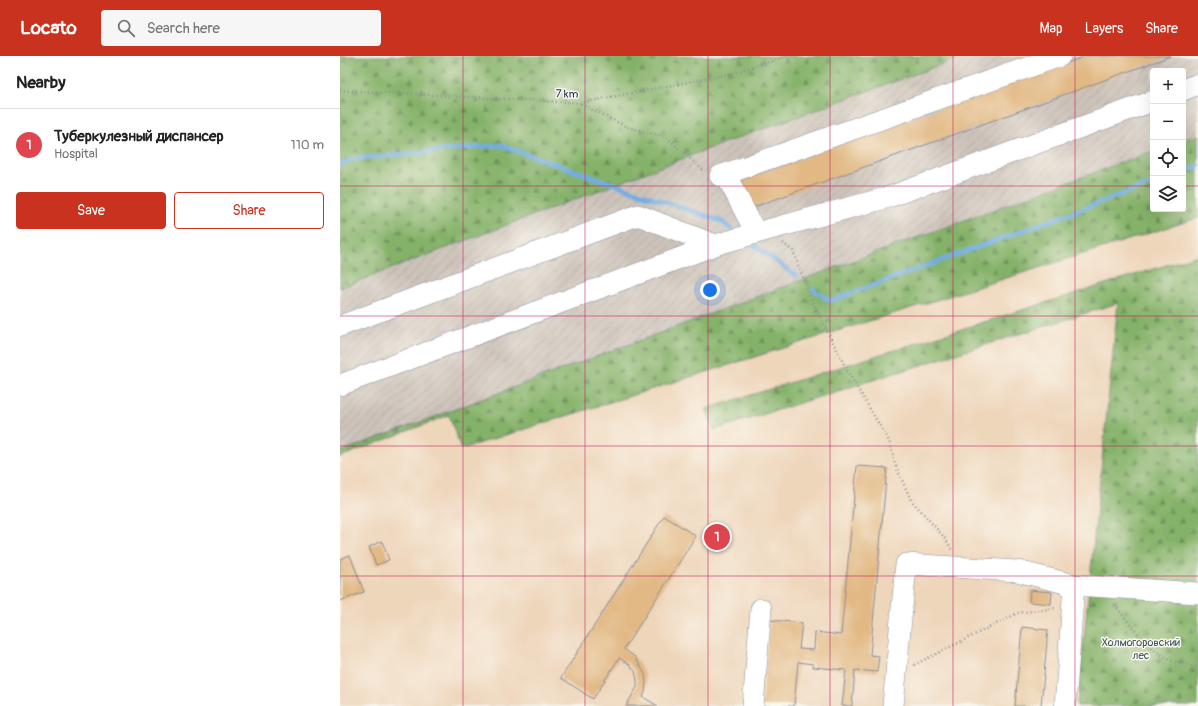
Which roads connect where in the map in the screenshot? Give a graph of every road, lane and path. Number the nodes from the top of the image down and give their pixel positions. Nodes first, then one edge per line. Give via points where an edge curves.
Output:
1 (788, 56) edge
2 (1060, 56) edge
3 (1198, 84) edge
4 (1186, 89) edge
5 (340, 90) edge
6 (1150, 102) edge
7 (581, 103) junction
8 (723, 176) junction
9 (762, 231) junction
10 (715, 246) junction
11 (340, 326) edge
12 (340, 385) edge
13 (963, 568) junction
14 (1074, 585) junction
15 (1101, 586) junction
16 (1198, 593) edge
17 (1073, 606) junction
18 (760, 610) dead end
19 (1198, 668) edge
20 (896, 674) junction
21 (753, 706) edge
22 (893, 706) edge
23 (1065, 706) edge

1 - 7 path, 7 km via 729,74
2 - 8 lane
3 - 4 lane
5 - 7 path, 7 km
6 - 9 lane via 889,197
7 - 8 path via 627,127 666,137 702,170
8 - 9 lane
9 - 10 lane
9 - 13 path via 793,251 811,299 848,372 889,441 896,467 911,500 944,537
10 - 11 lane via 638,215
10 - 12 lane
13 - 14 lane via 1016,571
13 - 20 lane via 906,564
14 - 15 lane
14 - 17 lane
15 - 16 lane
15 - 19 path via 1136,632 1153,648 1171,660
17 - 20 path via 1018,613
17 - 23 lane
18 - 21 lane
20 - 22 lane

